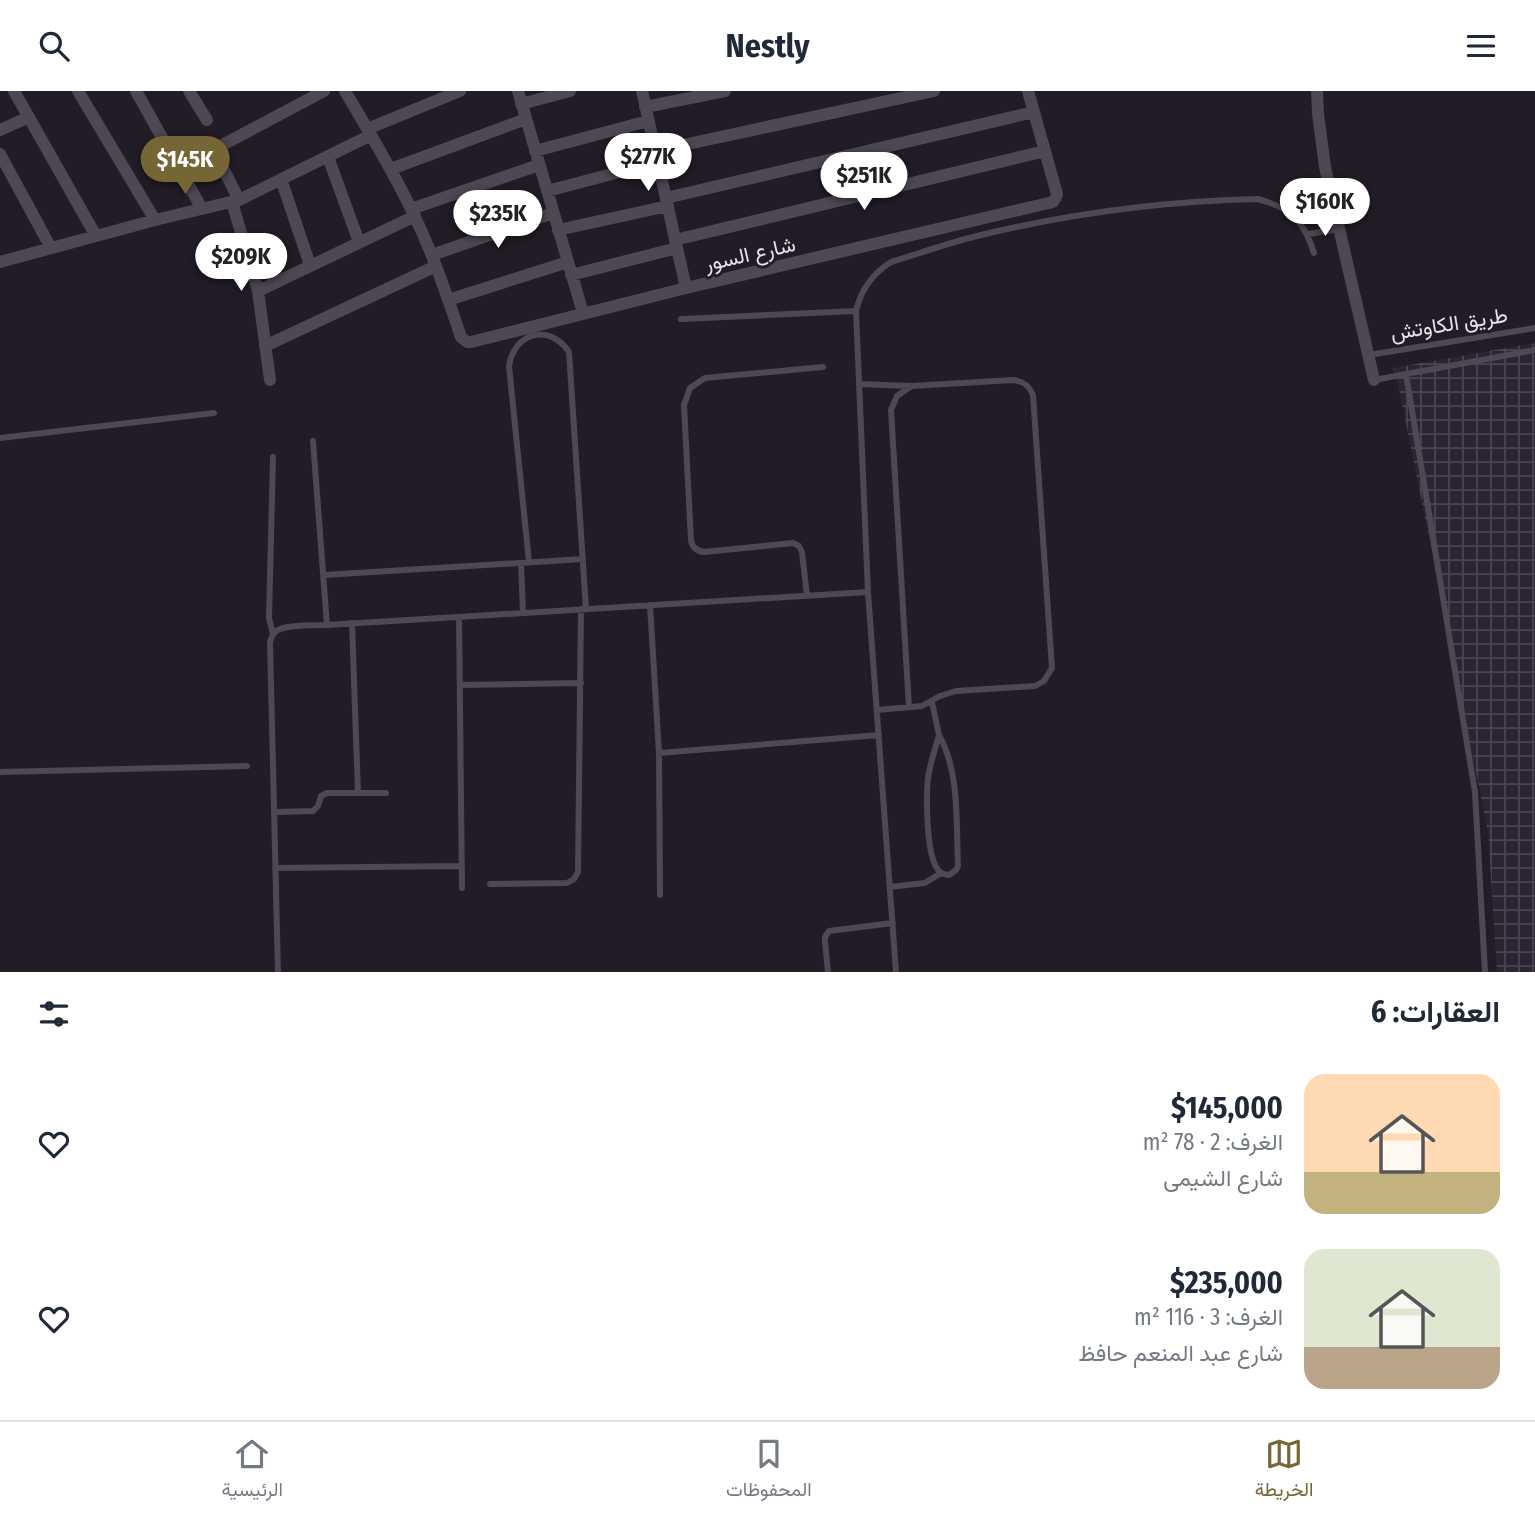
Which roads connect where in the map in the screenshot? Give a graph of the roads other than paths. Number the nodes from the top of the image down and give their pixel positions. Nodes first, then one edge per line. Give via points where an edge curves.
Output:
1 (14, 91) edge
2 (78, 91) edge
3 (136, 91) edge
4 (324, 91) edge
5 (345, 91) edge
6 (460, 91) edge
7 (570, 91) edge
8 (642, 91) edge
9 (725, 91) edge
10 (934, 91) edge
11 (1028, 91) edge
12 (1317, 91) edge
13 (195, 93) edge
14 (520, 97) edge
15 (645, 107) junction
16 (1034, 112) junction
17 (29, 117) junction
18 (526, 119) junction
19 (207, 120) dead end
20 (648, 121) junction
21 (0, 131) edge
22 (369, 132) junction
23 (214, 149) junction
24 (535, 151) junction
25 (1045, 151) junction
26 (0, 154) edge
27 (328, 156) junction
28 (657, 157) junction
29 (540, 166) junction
30 (179, 168) junction
31 (391, 169) junction
32 (281, 179) junction
33 (547, 191) junction
34 (236, 201) junction
35 (667, 202) junction
36 (202, 209) junction
37 (413, 212) junction
38 (554, 213) junction
39 (155, 220) junction
40 (1340, 229) junction
41 (558, 230) junction
42 (1308, 235) junction
43 (96, 236) junction
44 (359, 241) junction
45 (676, 244) junction
46 (51, 248) junction
47 (1314, 253) dead end
48 (434, 260) junction
49 (0, 262) edge
50 (310, 265) junction
51 (570, 269) junction
52 (686, 288) junction
53 (258, 291) junction
54 (449, 300) junction
55 (856, 311) junction
56 (583, 313) junction
57 (681, 319) dead end
58 (1535, 328) edge
59 (265, 346) junction
60 (1535, 349) edge
61 (1369, 355) junction
62 (823, 367) dead end
63 (1406, 374) junction
64 (270, 380) dead end
65 (1374, 380) joint
66 (859, 384) junction
67 (911, 386) junction
68 (215, 412) dead end
69 (0, 438) edge
70 (313, 441) dead end
71 (272, 457) dead end
72 (583, 559) junction
73 (525, 562) junction
74 (324, 575) junction
75 (868, 592) junction
76 (807, 596) junction
77 (650, 605) junction
78 (584, 609) junction
79 (523, 613) junction
80 (459, 617) junction
81 (352, 623) junction
82 (327, 625) junction
83 (273, 634) junction
84 (580, 683) junction
85 (460, 685) junction
86 (932, 702) junction
87 (909, 707) junction
88 (877, 710) junction
89 (879, 735) junction
90 (939, 735) junction
91 (659, 753) junction
92 (247, 766) dead end
93 (0, 772) edge
94 (358, 793) junction
95 (386, 793) dead end
96 (274, 812) junction
97 (462, 866) junction
98 (275, 868) junction
99 (941, 873) junction
100 (490, 884) dead end
101 (890, 887) junction
102 (462, 888) dead end
103 (660, 895) dead end
104 (893, 923) junction
105 (278, 972) edge
106 (828, 972) edge
107 (896, 972) edge
108 (1485, 972) edge

1 - 17 street
2 - 39 street
3 - 30 street
4 - 23 street
5 - 22 street
6 - 22 street
7 - 14 street
8 - 15 street
9 - 15 street
10 - 28 street
11 - 16 street
12 - 40 street via 1325,167
13 - 19 street
14 - 18 street
15 - 20 street
16 - 25 street
16 - 35 street
17 - 21 street
17 - 43 street
18 - 24 street
18 - 31 street
20 - 24 street
20 - 28 street
22 - 27 street
22 - 31 street
23 - 30 street
23 - 34 street
24 - 29 street
25 - 45 street
25 - 52 street, شارع السور via 1056,194 1050,203
26 - 46 street
27 - 32 street
27 - 44 street
28 - 33 street
28 - 35 street
29 - 33 street
29 - 37 street
30 - 36 street
31 - 37 street
32 - 34 street
32 - 50 street
33 - 38 street
34 - 36 street
34 - 53 street
35 - 41 street
35 - 45 street
36 - 39 street
37 - 44 street
37 - 48 street
38 - 41 street
38 - 48 street
39 - 43 street
40 - 42 lane
40 - 61 street
41 - 51 street
42 - 47 lane
42 - 55 lane via 1287,211 1258,199 1072,216 971,237 891,262 864,287
43 - 46 street
44 - 50 street
45 - 51 street
45 - 52 street
46 - 49 street
48 - 54 street
48 - 59 street
50 - 53 street
51 - 54 street
51 - 56 street
52 - 56 street, شارع السور
53 - 59 street
54 - 56 street, شارع السور via 459,331 471,342
55 - 57 lane
55 - 66 lane
58 - 61 lane, طريق الكاوتش
59 - 64 street
60 - 63 lane
61 - 65 street
62 - 76 lane via 705,378 690,388 684,405 694,547 704,552 796,544 802,552
63 - 65 lane
63 - 108 lane via 1475,792
66 - 67 lane
66 - 75 lane
67 - 86 lane via 1018,380 1031,390 1052,668 1035,686 956,691
67 - 87 lane via 897,396 891,410
68 - 69 lane
70 - 74 lane
71 - 83 lane via 269,618
72 - 73 lane
72 - 73 lane via 569,352 554,337 540,334 521,341 509,366
72 - 78 lane
73 - 74 lane
73 - 79 lane
74 - 82 lane
75 - 76 lane
75 - 88 lane
76 - 77 lane
77 - 78 lane
77 - 91 lane
78 - 79 lane
78 - 84 lane
79 - 80 lane
80 - 81 lane
80 - 85 lane
81 - 82 lane
81 - 94 lane
82 - 83 lane via 284,628
83 - 96 lane
84 - 85 lane
84 - 100 lane via 577,876 562,884
85 - 97 lane
86 - 87 lane
86 - 90 lane
87 - 88 lane
88 - 89 lane
89 - 91 lane
89 - 101 lane
90 - 99 lane via 928,785 930,847
90 - 99 lane via 953,774 958,866 953,873
91 - 103 lane
92 - 93 lane
94 - 95 lane
94 - 96 lane via 324,794 313,811
96 - 98 lane
97 - 98 lane
97 - 102 lane
98 - 105 lane
99 - 101 lane via 925,883
101 - 104 lane
104 - 106 lane via 829,931 825,937
104 - 107 lane

